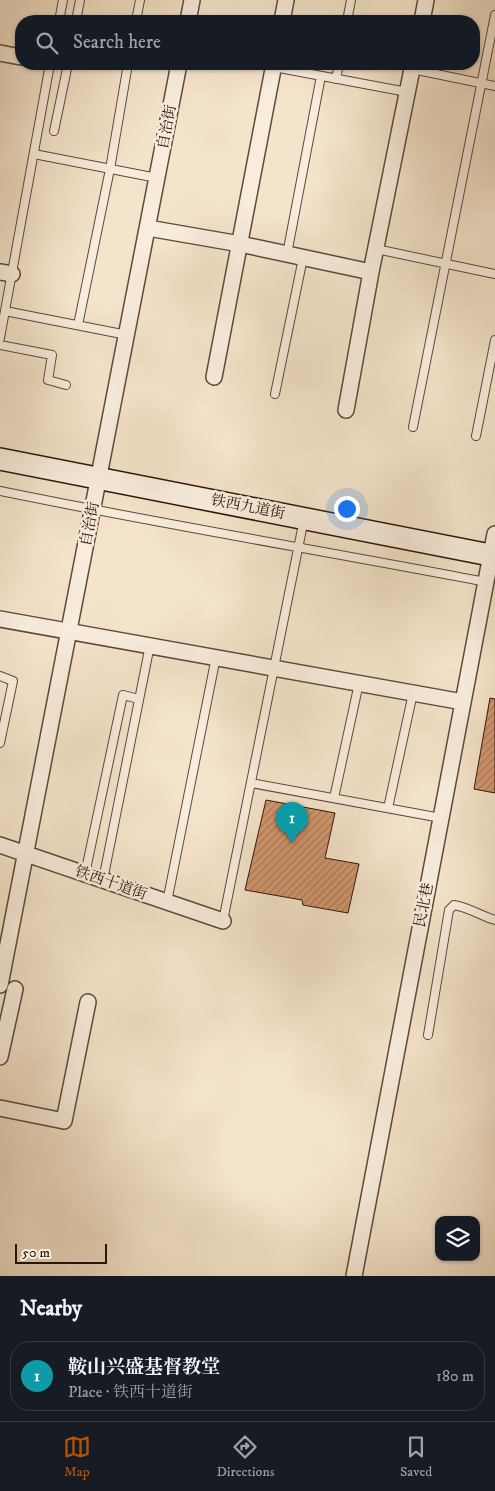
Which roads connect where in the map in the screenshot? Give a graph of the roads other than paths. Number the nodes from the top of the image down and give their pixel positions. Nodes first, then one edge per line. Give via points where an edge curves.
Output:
1 (63, 0) edge
2 (80, 0) edge
3 (140, 0) edge
4 (192, 0) edge
5 (286, 0) edge
6 (351, 0) edge
7 (426, 0) edge
8 (60, 15) edge
9 (77, 15) edge
10 (137, 15) edge
11 (189, 15) edge
12 (283, 15) edge
13 (348, 15) edge
14 (423, 15) edge
15 (495, 15) edge
16 (0, 52) edge
17 (15, 56) edge
18 (49, 70) edge
19 (67, 70) edge
20 (127, 70) edge
21 (179, 70) edge
22 (273, 70) edge
23 (295, 70) edge
24 (337, 70) edge
25 (411, 70) edge
26 (428, 70) edge
27 (321, 76) junction
28 (336, 79) junction
29 (482, 83) junction
30 (495, 86) edge
31 (407, 92) junction
32 (54, 131) dead end
33 (34, 154) junction
34 (110, 169) junction
35 (157, 178) junction
36 (148, 228) junction
37 (240, 244) junction
38 (376, 249) junction
39 (287, 254) junction
40 (303, 258) junction
41 (446, 264) junction
42 (371, 272) junction
43 (6, 273) edge
44 (495, 274) edge
45 (5, 311) junction
46 (78, 326) junction
47 (127, 335) junction
48 (0, 338) edge
49 (495, 340) edge
50 (0, 344) edge
51 (214, 377) dead end
52 (66, 385) dead end
53 (275, 394) dead end
54 (346, 410) dead end
55 (413, 427) dead end
56 (476, 436) dead end
57 (0, 459) edge
58 (99, 478) junction
59 (0, 491) edge
60 (92, 510) junction
61 (304, 518) junction
62 (495, 534) edge
63 (298, 546) junction
64 (493, 556) edge
65 (486, 582) junction
66 (0, 621) edge
67 (69, 630) junction
68 (150, 645) junction
69 (216, 657) junction
70 (275, 668) junction
71 (0, 676) edge
72 (359, 683) junction
73 (414, 693) junction
74 (139, 699) junction
75 (463, 702) junction
76 (0, 743) edge
77 (251, 783) junction
78 (334, 798) junction
79 (388, 808) junction
80 (441, 818) junction
81 (0, 845) edge
82 (26, 854) junction
83 (85, 874) junction
84 (103, 880) junction
85 (167, 902) junction
86 (495, 920) edge
87 (223, 921) joint
88 (0, 985) edge
89 (15, 989) dead end
90 (88, 1002) dead end
91 (428, 1035) dead end
92 (0, 1057) edge
93 (0, 1108) edge
94 (354, 1276) edge

1 - 8 lane
2 - 9 lane
3 - 10 lane
4 - 11 street
5 - 12 street
6 - 13 lane
7 - 14 street
15 - 29 lane
16 - 17 street
18 - 33 lane
19 - 32 lane
20 - 34 lane
21 - 35 street, 自治街
22 - 37 street
23 - 27 lane
24 - 28 lane
25 - 31 street
26 - 29 lane
27 - 28 lane
27 - 39 lane
28 - 31 lane
29 - 30 lane
29 - 41 lane
31 - 38 street
33 - 34 lane
33 - 43 lane
34 - 35 lane
34 - 46 lane
35 - 36 street, 自治街
36 - 37 street
36 - 47 street, 自治街
37 - 39 street
37 - 51 street
38 - 41 lane
38 - 42 street
39 - 40 street
40 - 42 street
40 - 53 lane
41 - 44 lane
41 - 55 lane
42 - 54 street
43 - 45 lane
45 - 46 lane
45 - 48 lane
46 - 47 lane
47 - 58 street, 自治街
49 - 56 lane
50 - 52 lane via 52,355 48,380
57 - 58 main road, 铁西九道街
58 - 60 street, 自治街
58 - 61 main road, 铁西九道街
59 - 60 lane
60 - 63 lane
60 - 67 street, 自治街
61 - 63 lane
61 - 64 main road, 铁西九道街
62 - 64 street, 民北巷
63 - 65 lane
63 - 70 lane
64 - 65 street, 民北巷
65 - 75 street, 民北巷
66 - 67 street
67 - 68 street
67 - 82 street, 自治街
68 - 69 street
68 - 74 lane
69 - 70 street
69 - 85 lane
70 - 72 street
70 - 77 lane
71 - 76 lane via 13,680
72 - 73 street
72 - 78 lane
73 - 75 street
73 - 79 lane
74 - 83 lane via 123,695
74 - 84 lane
75 - 80 street, 民北巷
77 - 78 lane
77 - 87 lane
78 - 79 lane
79 - 80 lane
80 - 94 street, 民北巷
81 - 82 street, 铁西十道街
82 - 83 street, 铁西十道街
82 - 88 street, 自治街
83 - 84 street, 铁西十道街
84 - 85 street, 铁西十道街
85 - 87 street, 铁西十道街
86 - 91 lane via 462,906 449,910
89 - 92 street
90 - 93 street via 64,1121

